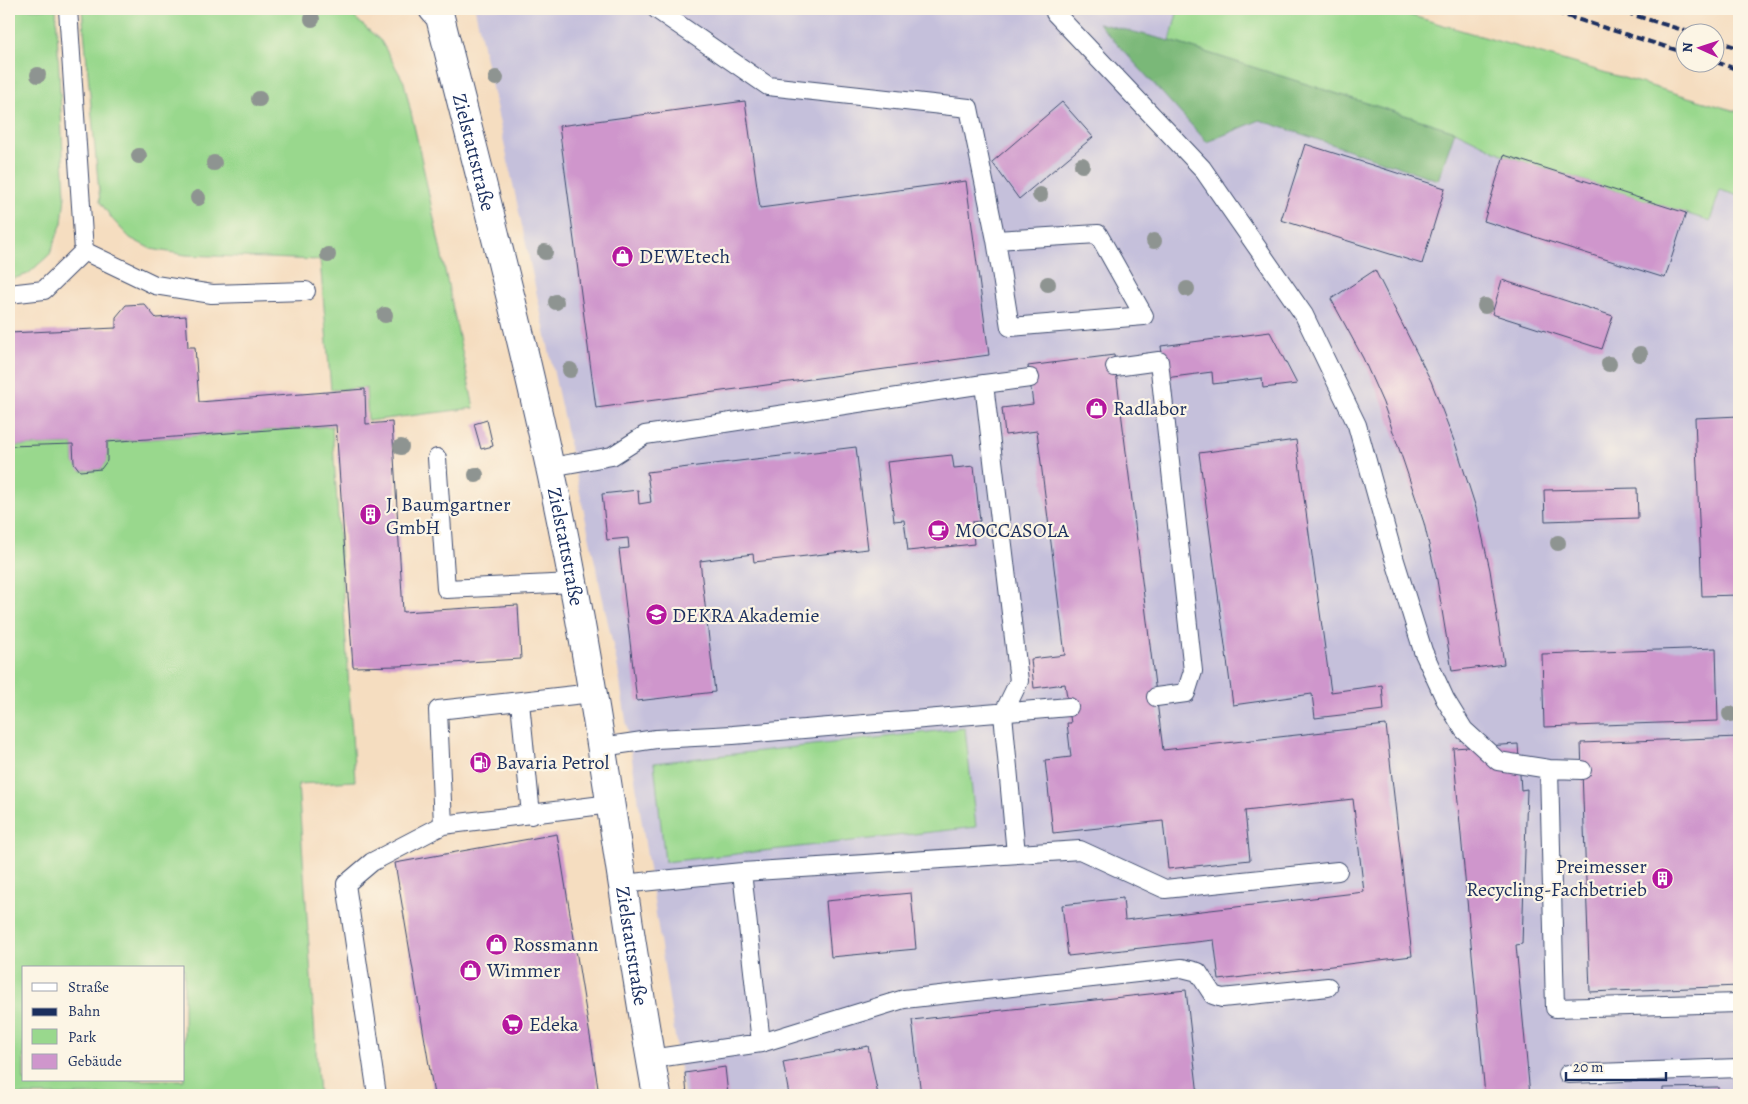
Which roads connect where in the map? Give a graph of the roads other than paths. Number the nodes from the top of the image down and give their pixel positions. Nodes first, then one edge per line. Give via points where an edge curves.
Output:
1 (68, 9) edge
2 (433, 9) edge
3 (656, 9) edge
4 (1055, 13) dead end
5 (996, 240) junction
6 (84, 251) junction
7 (306, 291) dead end
8 (9, 294) edge
9 (1115, 366) dead end
10 (1030, 378) dead end
11 (984, 384) junction
12 (437, 458) dead end
13 (551, 467) junction
14 (574, 583) junction
15 (593, 693) junction
16 (1156, 697) dead end
17 (520, 702) junction
18 (1069, 708) dead end
19 (1003, 714) junction
20 (602, 748) junction
21 (1549, 769) junction
22 (1582, 770) dead end
23 (610, 804) junction
24 (531, 815) junction
25 (443, 825) junction
26 (1016, 854) junction
27 (1338, 871) dead end
28 (742, 872) junction
29 (622, 884) junction
30 (1328, 987) dead end
31 (1739, 1003) edge
32 (761, 1043) junction
33 (650, 1059) junction
34 (1739, 1068) edge
35 (1568, 1074) dead end
36 (377, 1095) edge
37 (657, 1095) edge

1 - 6 lane
2 - 13 street, Zielstattstraße via 440,17
3 - 5 lane via 768,86 969,108
4 - 21 lane via 1202,168 1304,315 1357,425 1423,651 1445,699 1464,730 1498,761
5 - 5 lane via 1098,234 1144,316 1010,327
6 - 7 lane via 154,285 212,294
6 - 8 lane via 44,290
9 - 16 lane via 1159,361 1193,671 1186,693
10 - 11 lane
11 - 13 lane via 645,435 612,456
11 - 19 lane via 1019,681
12 - 14 lane via 446,589
13 - 14 street, Zielstattstraße
14 - 15 street, Zielstattstraße
15 - 17 lane
15 - 20 street, Zielstattstraße
17 - 24 lane
17 - 25 lane via 438,710
18 - 19 lane
19 - 20 lane via 656,739
19 - 26 lane
20 - 23 street, Zielstattstraße
21 - 22 lane
21 - 31 lane via 1555,1008
23 - 24 lane
23 - 29 street, Zielstattstraße
24 - 25 lane
25 - 36 lane via 372,862 346,884
26 - 27 lane via 1080,850 1166,889
26 - 28 lane
28 - 29 lane
28 - 32 lane
29 - 33 street, Zielstattstraße
30 - 32 lane via 1222,998 1213,995 1198,972 1182,968 904,999
32 - 33 lane
33 - 37 street, Zielstattstraße
34 - 35 lane

